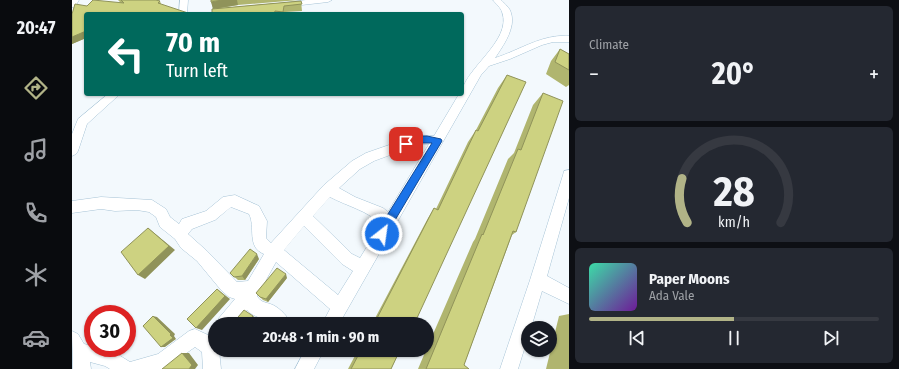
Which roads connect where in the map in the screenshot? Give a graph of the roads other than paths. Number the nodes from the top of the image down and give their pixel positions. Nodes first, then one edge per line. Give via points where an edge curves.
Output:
1 (75, 0) edge
2 (184, 0) edge
3 (328, 0) edge
4 (497, 0) edge
5 (72, 5) edge
6 (275, 6) edge
7 (183, 12) edge
8 (569, 39) edge
9 (487, 63) junction
10 (113, 96) edge
11 (464, 96) edge
12 (464, 96) edge
13 (438, 141) junction
14 (72, 151) edge
15 (569, 175) edge
16 (329, 189) junction
17 (72, 207) edge
18 (304, 216) junction
19 (388, 222) junction
20 (180, 234) junction
21 (274, 251) junction
22 (362, 268) junction
23 (538, 280) junction
24 (250, 293) junction
25 (569, 296) edge
26 (340, 307) junction
27 (231, 317) edge
28 (275, 317) edge
29 (334, 317) edge
30 (208, 342) edge
31 (76, 346) edge
32 (212, 357) edge
33 (310, 357) edge
34 (82, 369) edge
35 (125, 369) edge
36 (135, 369) edge
37 (212, 369) edge
38 (304, 369) edge
39 (509, 369) edge

1 - 5 street
2 - 7 street
3 - 6 street
4 - 9 street via 507,12 507,29
8 - 9 street via 548,40
9 - 12 street via 477,73
10 - 14 street via 82,122
11 - 13 street
13 - 16 street via 418,140 370,157 356,165
13 - 19 street
15 - 23 street
16 - 18 street
16 - 19 street via 378,212
17 - 20 street via 101,203 152,206 161,213 165,222
18 - 21 street
18 - 22 street via 347,259
19 - 22 street
20 - 21 street via 187,224 210,216 228,201 235,201 254,210 260,221 260,242
20 - 24 street via 227,284 236,291 242,288 248,289
21 - 24 street
21 - 26 street
22 - 26 street
23 - 25 street
23 - 39 street
24 - 27 street
24 - 28 street via 254,306
26 - 29 street
30 - 36 street via 195,337 164,360
31 - 34 street
31 - 35 street via 109,358
32 - 37 street
33 - 38 street

